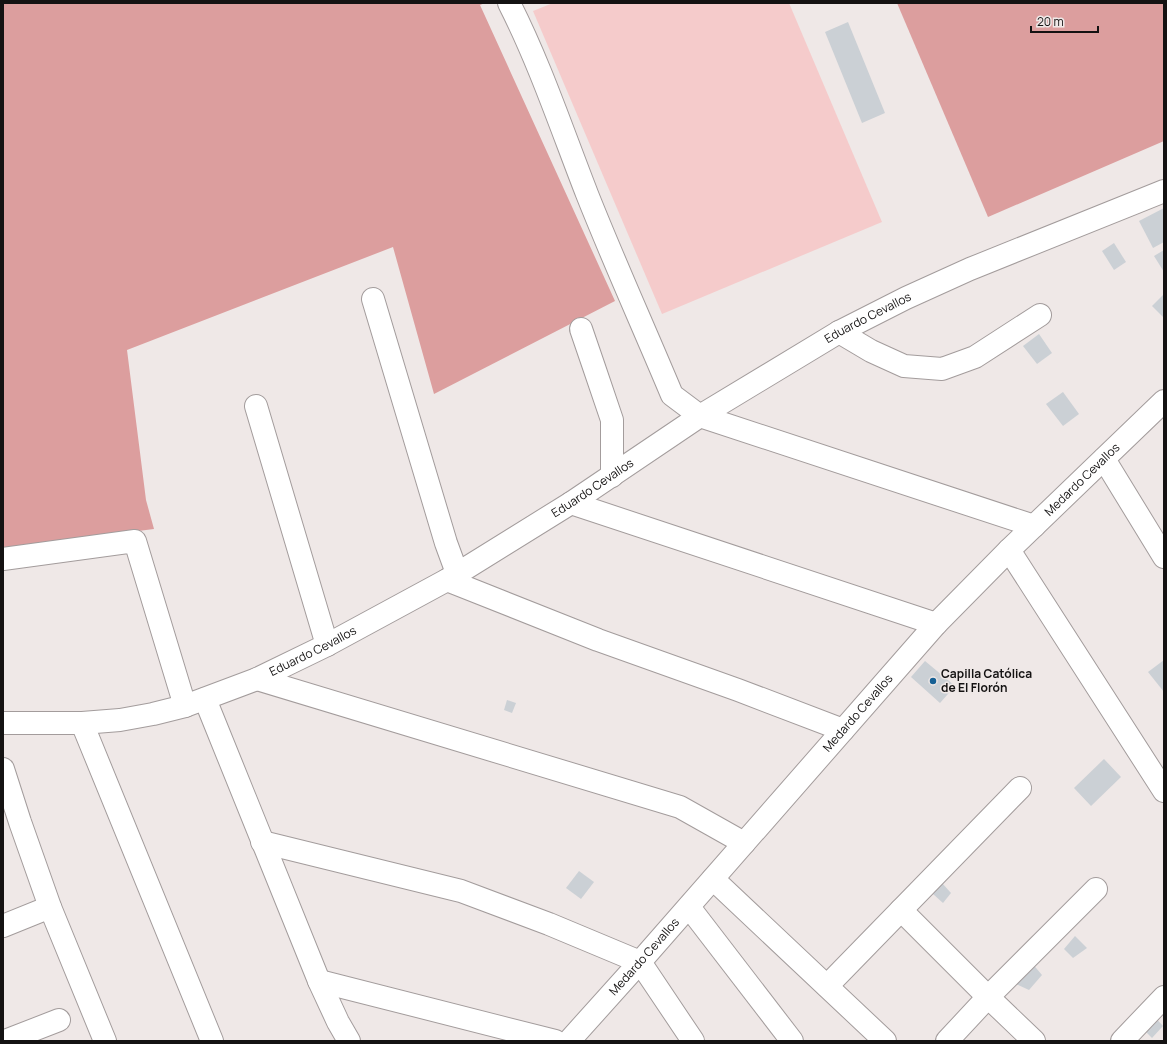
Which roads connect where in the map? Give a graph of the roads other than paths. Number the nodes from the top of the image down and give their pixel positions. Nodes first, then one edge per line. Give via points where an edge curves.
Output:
1 (509, 3) edge
2 (1164, 191) edge
3 (372, 300) dead end
4 (1040, 315) dead end
5 (581, 329) dead end
6 (839, 332) junction
7 (1164, 401) edge
8 (256, 406) dead end
9 (700, 416) junction
10 (1104, 459) junction
11 (612, 476) junction
12 (570, 503) junction
13 (1034, 526) junction
14 (1009, 550) junction
15 (1164, 557) edge
16 (3, 559) edge
17 (452, 577) junction
18 (936, 624) junction
19 (327, 645) junction
20 (257, 679) junction
21 (205, 699) junction
22 (185, 706) junction
23 (3, 723) edge
24 (82, 723) junction
25 (843, 730) junction
26 (3, 769) edge
27 (1020, 788) dead end
28 (1164, 791) edge
29 (12, 825) edge
30 (262, 842) junction
31 (744, 843) junction
32 (713, 878) junction
33 (1096, 889) dead end
34 (50, 907) junction
35 (689, 907) junction
36 (901, 910) junction
37 (3, 926) edge
38 (640, 962) junction
39 (320, 981) junction
40 (827, 986) junction
41 (988, 997) junction
42 (1164, 997) edge
43 (59, 1020) dead end
44 (5, 1041) edge
45 (105, 1041) edge
46 (212, 1041) edge
47 (349, 1041) edge
48 (554, 1041) edge
49 (569, 1041) edge
50 (693, 1041) edge
51 (792, 1041) edge
52 (885, 1041) edge
53 (947, 1041) edge
54 (1034, 1041) edge
55 (1122, 1041) edge

1 - 9 street via 672,395
2 - 6 street, Eduardo Cevallos via 970,269
3 - 17 street via 446,543
4 - 6 street via 975,357 942,368 904,366 870,352
5 - 11 street via 612,420
6 - 9 street, Eduardo Cevallos
7 - 10 street, Medardo Cevallos
8 - 19 street
9 - 11 street, Eduardo Cevallos
9 - 13 street
10 - 13 street, Medardo Cevallos
10 - 15 street
11 - 12 street, Eduardo Cevallos
12 - 17 street, Eduardo Cevallos
12 - 18 street
13 - 14 street, Medardo Cevallos
14 - 18 street, Medardo Cevallos
14 - 28 street
16 - 22 street via 135,541
17 - 19 street, Eduardo Cevallos
17 - 25 street via 598,640
18 - 25 street, Medardo Cevallos
19 - 20 street, Eduardo Cevallos
20 - 21 street, Eduardo Cevallos
20 - 31 street via 680,807
21 - 22 street, Eduardo Cevallos
21 - 30 street
22 - 24 street, Eduardo Cevallos via 120,720
23 - 24 street, Eduardo Cevallos
24 - 46 street
25 - 31 street, Medardo Cevallos
26 - 29 street
27 - 36 street
29 - 34 street
30 - 38 street via 461,891
30 - 39 street
31 - 32 street, Medardo Cevallos
32 - 35 street, Medardo Cevallos
32 - 40 street
33 - 41 street
34 - 37 street
34 - 45 street
35 - 38 street, Medardo Cevallos
35 - 51 street
36 - 40 street
36 - 41 street
38 - 49 street, Medardo Cevallos
38 - 50 street
39 - 47 street
39 - 48 street
40 - 52 street
41 - 53 street
41 - 54 street
42 - 55 street
43 - 44 street

